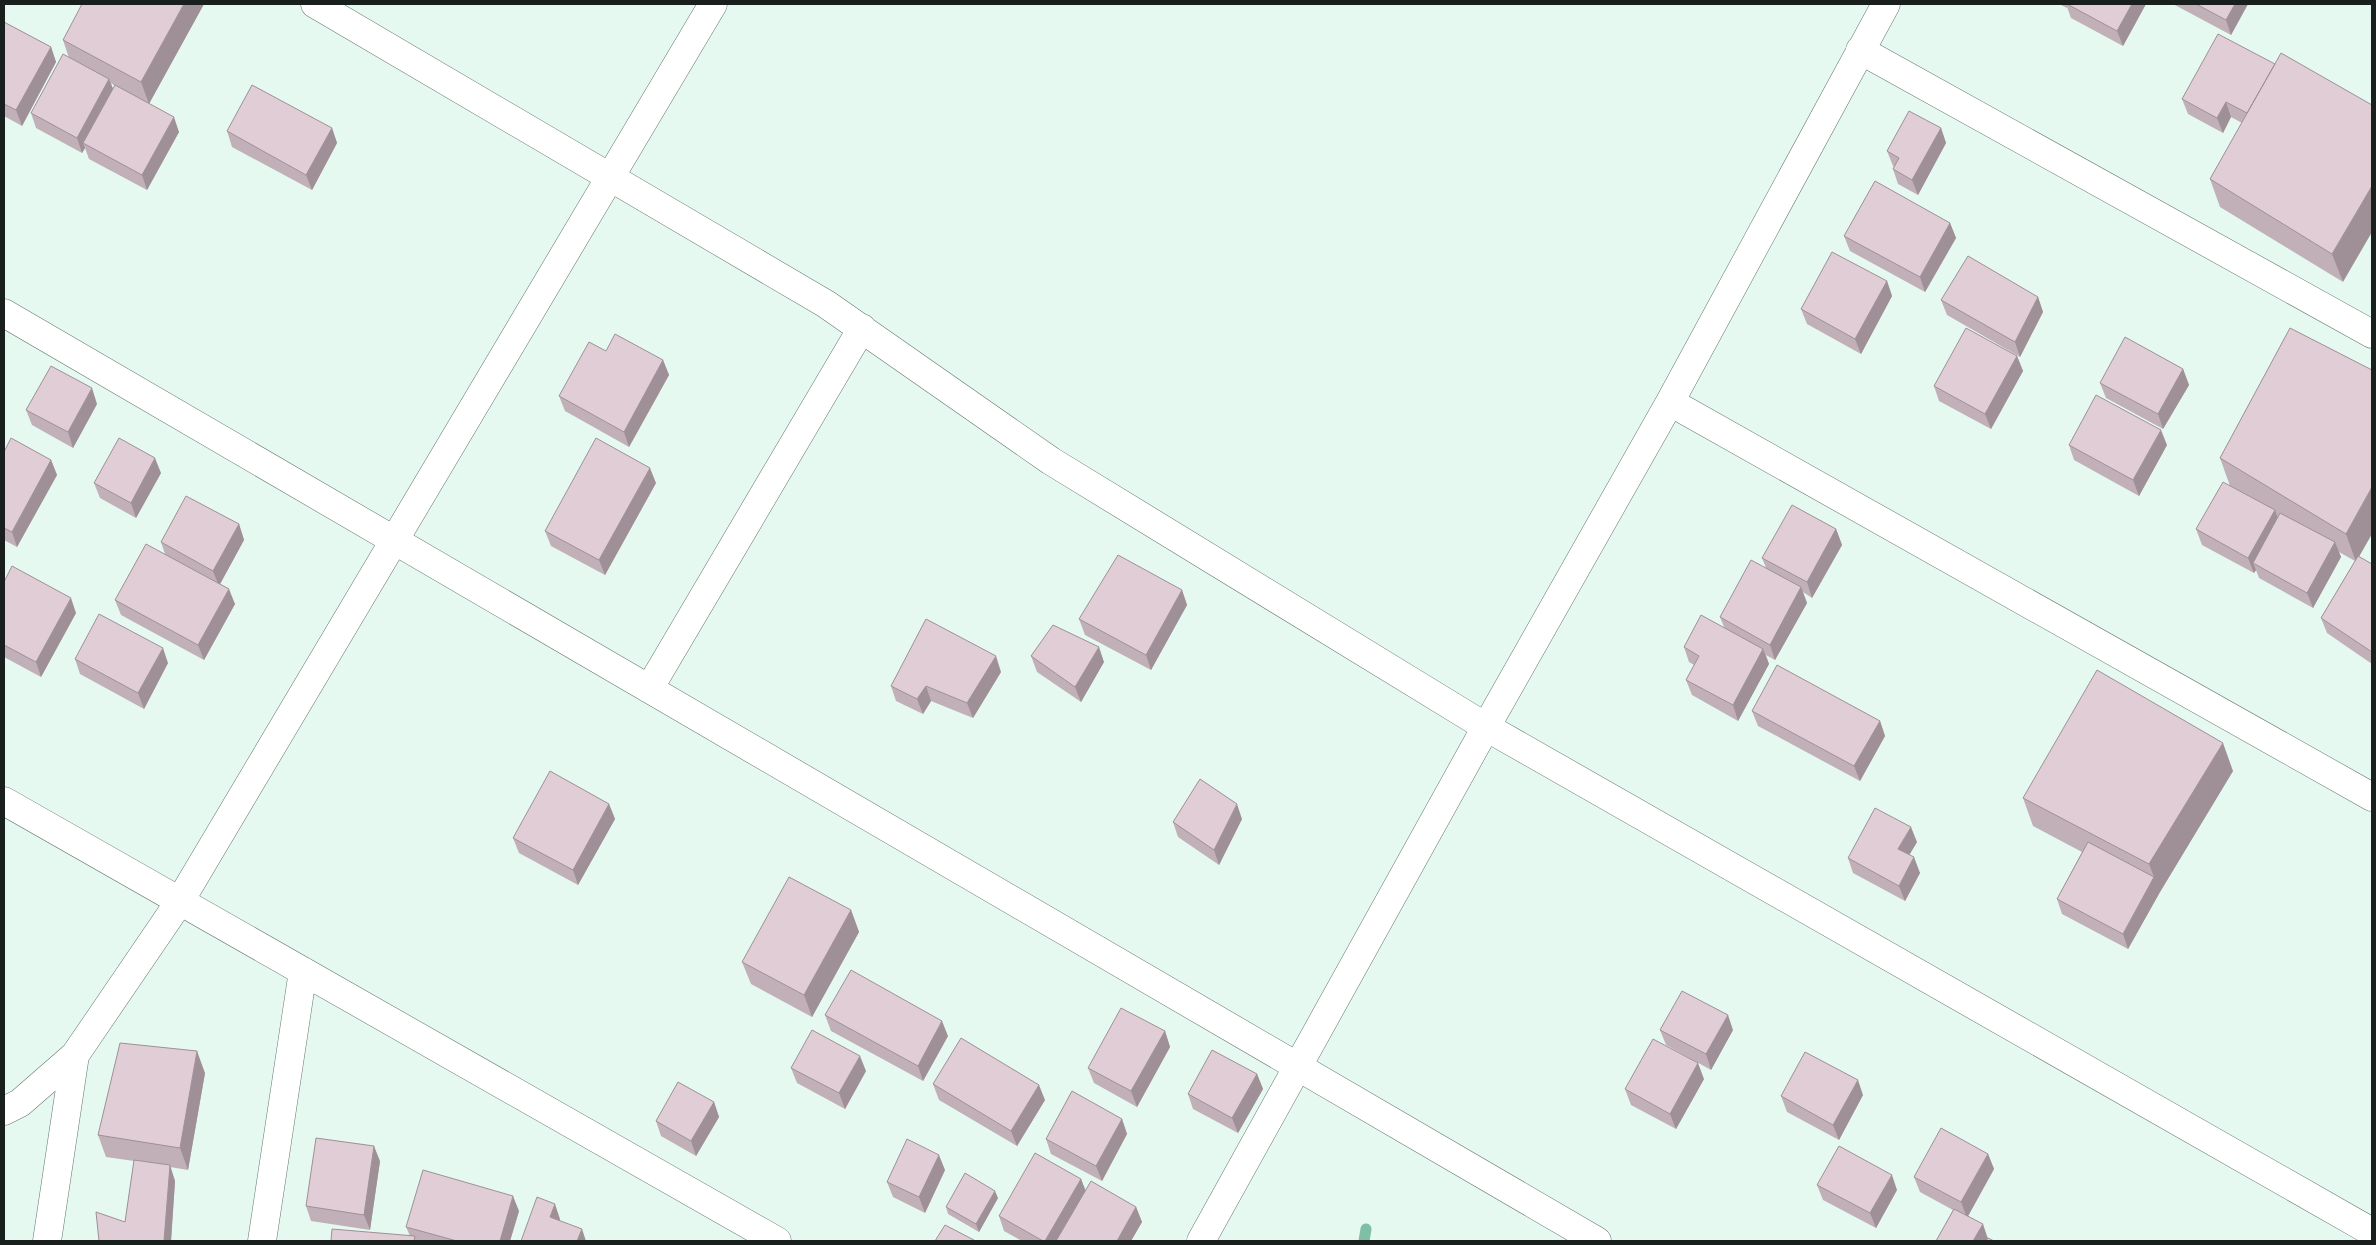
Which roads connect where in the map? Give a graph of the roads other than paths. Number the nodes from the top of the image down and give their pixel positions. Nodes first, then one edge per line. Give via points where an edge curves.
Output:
1 (315, 4) edge
2 (713, 4) edge
3 (1886, 4) edge
4 (1860, 50) junction
5 (610, 177) junction
6 (4, 314) edge
7 (862, 328) junction
8 (2372, 334) edge
9 (1670, 402) junction
10 (394, 541) junction
11 (649, 689) junction
12 (1486, 727) junction
13 (2372, 797) edge
14 (4, 801) edge
15 (180, 901) junction
16 (303, 971) junction
17 (75, 1055) junction
18 (1297, 1067) junction
19 (4, 1111) edge
20 (2372, 1232) edge
21 (47, 1241) edge
22 (262, 1241) edge
23 (777, 1241) edge
24 (1201, 1241) edge
25 (1597, 1241) edge

1 - 5 street
2 - 5 street
3 - 4 street
4 - 8 street
4 - 9 street
5 - 7 street
5 - 10 street
6 - 10 street
7 - 11 street
7 - 12 street via 1052,461
9 - 12 street
9 - 13 street
10 - 11 street
10 - 15 street
11 - 18 street
12 - 18 street
12 - 20 street
14 - 15 street
15 - 16 street
15 - 17 street
16 - 22 street
16 - 23 street
17 - 19 street via 20,1103
17 - 21 street
18 - 24 street
18 - 25 street

